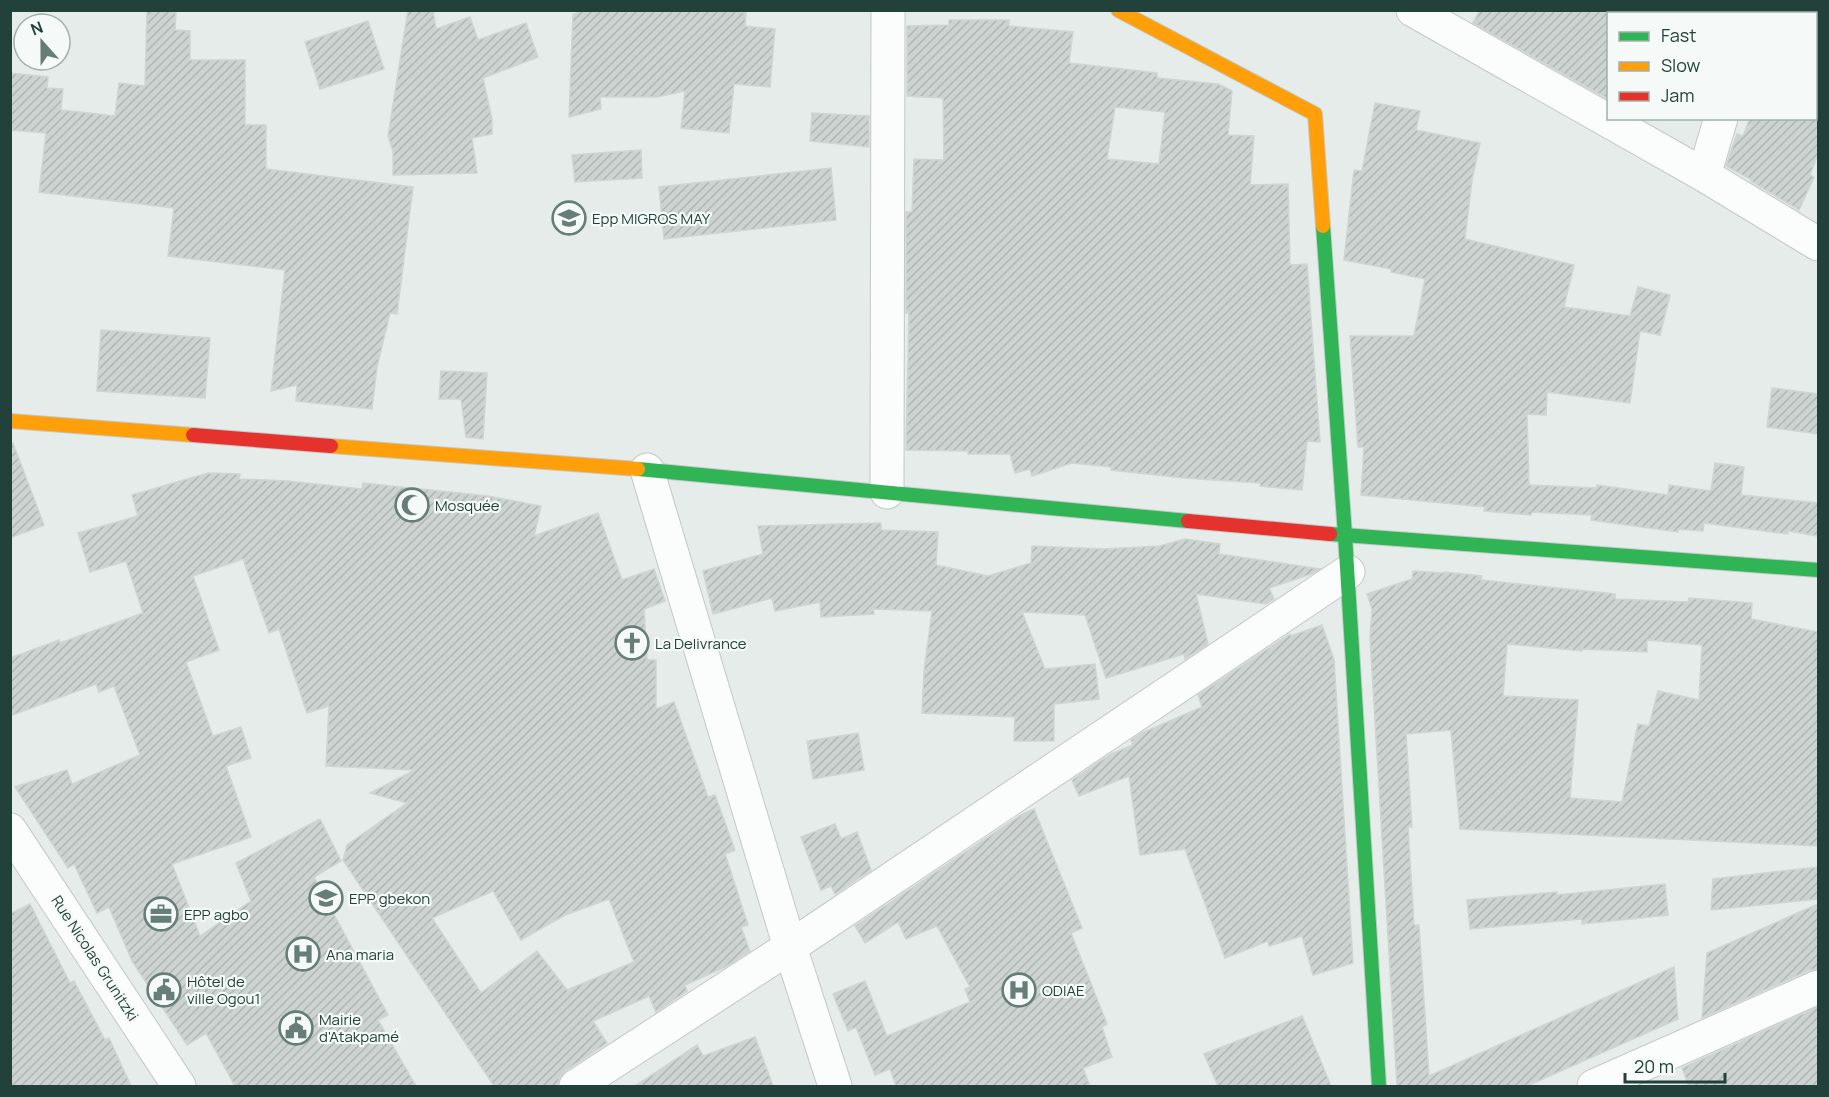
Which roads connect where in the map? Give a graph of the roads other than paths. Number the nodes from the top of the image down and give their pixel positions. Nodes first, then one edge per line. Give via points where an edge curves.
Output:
1 (888, 10) edge
2 (1118, 10) edge
3 (1430, 15) edge
4 (1607, 118) edge
5 (1610, 120) edge
6 (1720, 120) edge
7 (1704, 175) junction
8 (1818, 244) edge
9 (10, 421) edge
10 (647, 470) junction
11 (887, 492) junction
12 (1345, 535) junction
13 (1818, 570) edge
14 (1348, 572) junction
15 (10, 830) edge
16 (790, 947) junction
17 (1818, 987) edge
18 (179, 1086) edge
19 (576, 1086) edge
20 (835, 1086) edge
21 (1379, 1086) edge
22 (1594, 1086) edge

1 - 11 street
2 - 12 street via 1315,114
3 - 4 street
5 - 7 street
6 - 7 street
7 - 8 street
9 - 10 street
10 - 11 street
10 - 16 street
11 - 12 street
12 - 13 street
12 - 14 street
14 - 16 street
14 - 21 street
15 - 18 street, Rue Nicolas Grunitzki
16 - 19 street
16 - 20 street
17 - 22 street

